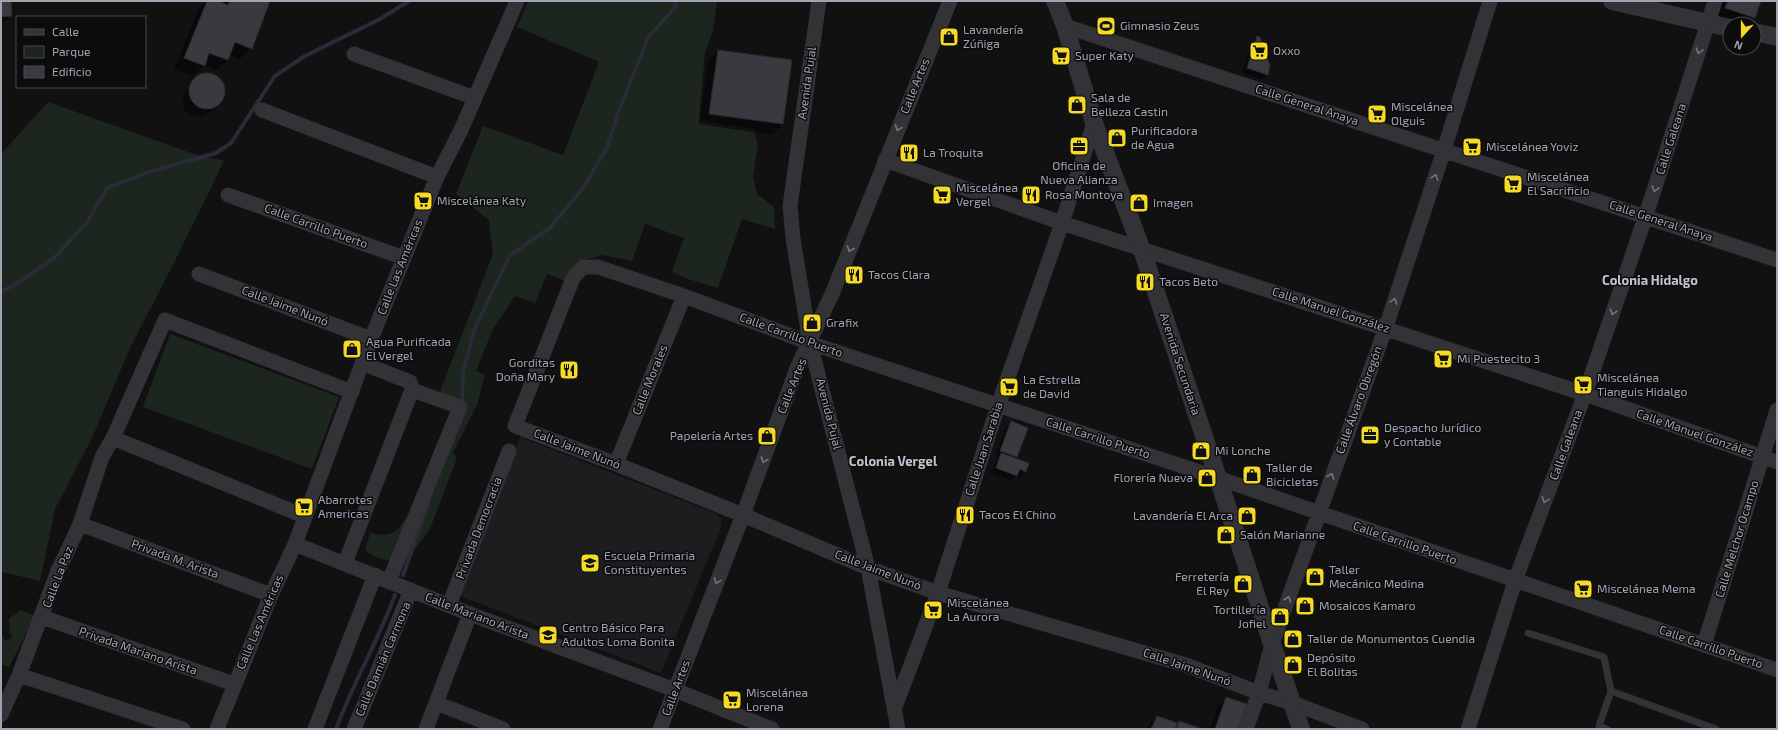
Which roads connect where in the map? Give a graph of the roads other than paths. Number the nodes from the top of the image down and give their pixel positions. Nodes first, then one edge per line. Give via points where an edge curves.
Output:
1 (517, 1) edge
2 (819, 1) edge
3 (950, 1) edge
4 (1055, 1) edge
5 (1490, 1) edge
6 (1612, 1) edge
7 (1715, 1) edge
8 (1708, 23) junction
9 (1065, 26) junction
10 (1722, 26) edge
11 (1762, 34) edge
12 (1777, 37) edge
13 (354, 54) dead end
14 (475, 98) junction
15 (262, 110) dead end
16 (1094, 123) junction
17 (1444, 150) junction
18 (885, 160) junction
19 (437, 177) junction
20 (228, 195) dead end
21 (1646, 215) junction
22 (1062, 223) junction
23 (1142, 250) junction
24 (404, 258) junction
25 (1777, 260) edge
26 (199, 274) dead end
27 (684, 296) junction
28 (1386, 327) junction
29 (371, 339) junction
30 (810, 343) junction
31 (362, 363) junction
32 (412, 390) junction
33 (352, 392) junction
34 (1585, 394) junction
35 (998, 406) junction
36 (1777, 410) edge
37 (515, 426) joint
38 (112, 438) junction
39 (509, 451) dead end
40 (1763, 457) junction
41 (1777, 462) edge
42 (616, 464) junction
43 (1218, 478) junction
44 (1318, 513) junction
45 (743, 515) junction
46 (304, 516) junction
47 (80, 524) junction
48 (295, 544) junction
49 (345, 563) junction
50 (868, 568) junction
51 (382, 578) junction
52 (1515, 581) junction
53 (411, 590) junction
54 (938, 593) junction
55 (270, 595) junction
56 (449, 605) junction
57 (470, 614) junction
58 (42, 617) junction
59 (1528, 633) dead end
60 (1272, 644) junction
61 (1704, 645) junction
62 (1777, 670) edge
63 (20, 675) junction
64 (234, 684) junction
65 (675, 690) junction
66 (1612, 691) junction
67 (1259, 693) junction
68 (436, 703) junction
69 (1292, 703) junction
70 (895, 708) junction
71 (1, 715) edge
72 (183, 729) edge
73 (217, 729) edge
74 (315, 729) edge
75 (354, 729) edge
76 (426, 729) edge
77 (503, 729) edge
78 (660, 729) edge
79 (772, 729) edge
80 (888, 729) edge
81 (898, 729) edge
82 (1246, 729) edge
83 (1301, 729) edge
84 (1362, 729) edge
85 (1468, 729) edge
86 (1607, 729) edge
87 (1716, 729) edge

1 - 14 street, Calle Las Américas
2 - 30 street, Avenida Pujal via 790,206
3 -> 18 street, Calle Artes
4 - 9 street, Avenida Secundaria
5 - 17 street, Calle Álvaro Obregón
6 - 8 street
7 - 8 street, Calle Galeana
8 - 10 street
8 -> 21 street, Calle Galeana
9 - 16 street, Avenida Secundaria
9 - 17 street, Calle General Anaya
11 - 12 street
13 - 14 street
14 - 19 street, Calle Las Américas
15 - 19 street
16 - 22 street, Calle Juan Sarabia
16 - 23 street, Avenida Secundaria
17 - 21 street, Calle General Anaya
28 -> 17 street, Calle Álvaro Obregón
18 - 22 street, Calle Manuel González
18 -> 30 street, Calle Artes
19 - 24 street, Calle Las Américas
20 - 24 street, Calle Carrillo Puerto
21 - 25 street, Calle General Anaya
21 -> 34 street, Calle Galeana
22 - 23 street, Calle Manuel González
22 - 35 street, Calle Juan Sarabia
23 - 28 street, Calle Manuel González
23 - 43 street, Avenida Secundaria
24 - 29 street, Calle Las Américas
26 - 29 street, Calle Jaime Nunó
27 - 30 street, Calle Carrillo Puerto
27 - 37 street, Calle Carrillo Puerto via 598,267 583,267 573,278
27 - 42 street, Calle Morales
28 - 34 street, Calle Manuel González
44 -> 28 street, Calle Álvaro Obregón
29 - 31 street, Calle Las Américas
30 - 35 street, Calle Carrillo Puerto
30 -> 45 street, Calle Artes via 797,368
30 - 50 street, Avenida Pujal
31 - 32 street via 410,382
31 - 33 street, Calle Las Américas
32 - 49 street
32 - 51 street via 460,407
33 - 38 street via 165,320
33 - 46 street, Calle Las Américas
34 - 40 street, Calle Manuel González
34 -> 52 street, Calle Galeana
35 - 43 street, Calle Carrillo Puerto
35 - 54 street, Calle Juan Sarabia
36 - 40 street, Calle Melchor Ocampo
37 - 42 street, Calle Jaime Nunó
38 - 46 street
38 - 47 street, Calle La Paz via 102,457
39 - 56 street, Privada Democracia
40 - 41 street, Calle Manuel González
40 - 61 street, Calle Melchor Ocampo
42 - 45 street, Calle Jaime Nunó
43 - 44 street, Calle Carrillo Puerto
43 - 60 street, Avenida Secundaria
44 - 52 street, Calle Carrillo Puerto
60 -> 44 street, Calle Álvaro Obregón
45 - 50 street, Calle Jaime Nunó
45 -> 65 street, Calle Artes
46 - 48 street, Calle Las Américas
47 - 55 street, Privada M. Arista
47 - 58 street, Calle La Paz via 58,572
48 - 49 street, Calle Mariano Arista
48 - 55 street, Calle Las Américas
49 - 51 street, Calle Mariano Arista
50 - 54 street, Calle Jaime Nunó
50 - 70 street, Avenida Pujal
51 - 53 street, Calle Mariano Arista
51 - 74 street
52 - 61 street, Calle Carrillo Puerto
52 - 85 street, Calle Galeana
53 - 56 street, Calle Mariano Arista
53 - 75 street, Calle Damián Carmona
54 - 67 street, Calle Jaime Nunó via 1186,665
54 - 70 street, Calle Juan Sarabia
55 - 64 street, Calle Las Américas
56 - 57 street, Calle Mariano Arista
57 - 65 street, Calle Mariano Arista
57 - 68 street
58 - 63 street, Calle La Paz
58 - 64 street, Privada Mariano Arista
59 - 66 lane via 1604,657
60 - 67 street, Calle Álvaro Obregón
60 - 69 street, Avenida Secundaria
61 - 62 street, Calle Carrillo Puerto
63 - 71 street, Calle La Paz
63 - 72 street
64 - 73 street, Calle Las Américas
65 - 78 street, Calle Artes
65 - 79 street, Calle Mariano Arista
66 - 86 lane via 1599,726
66 - 87 lane
67 - 69 street, Calle Jaime Nunó
67 - 82 street, Calle Álvaro Obregón
68 - 76 street
68 - 77 street
69 - 83 street, Avenida Secundaria
69 - 84 street, Calle Jaime Nunó
70 - 80 street, Calle Juan Sarabia
70 - 81 street, Avenida Pujal

